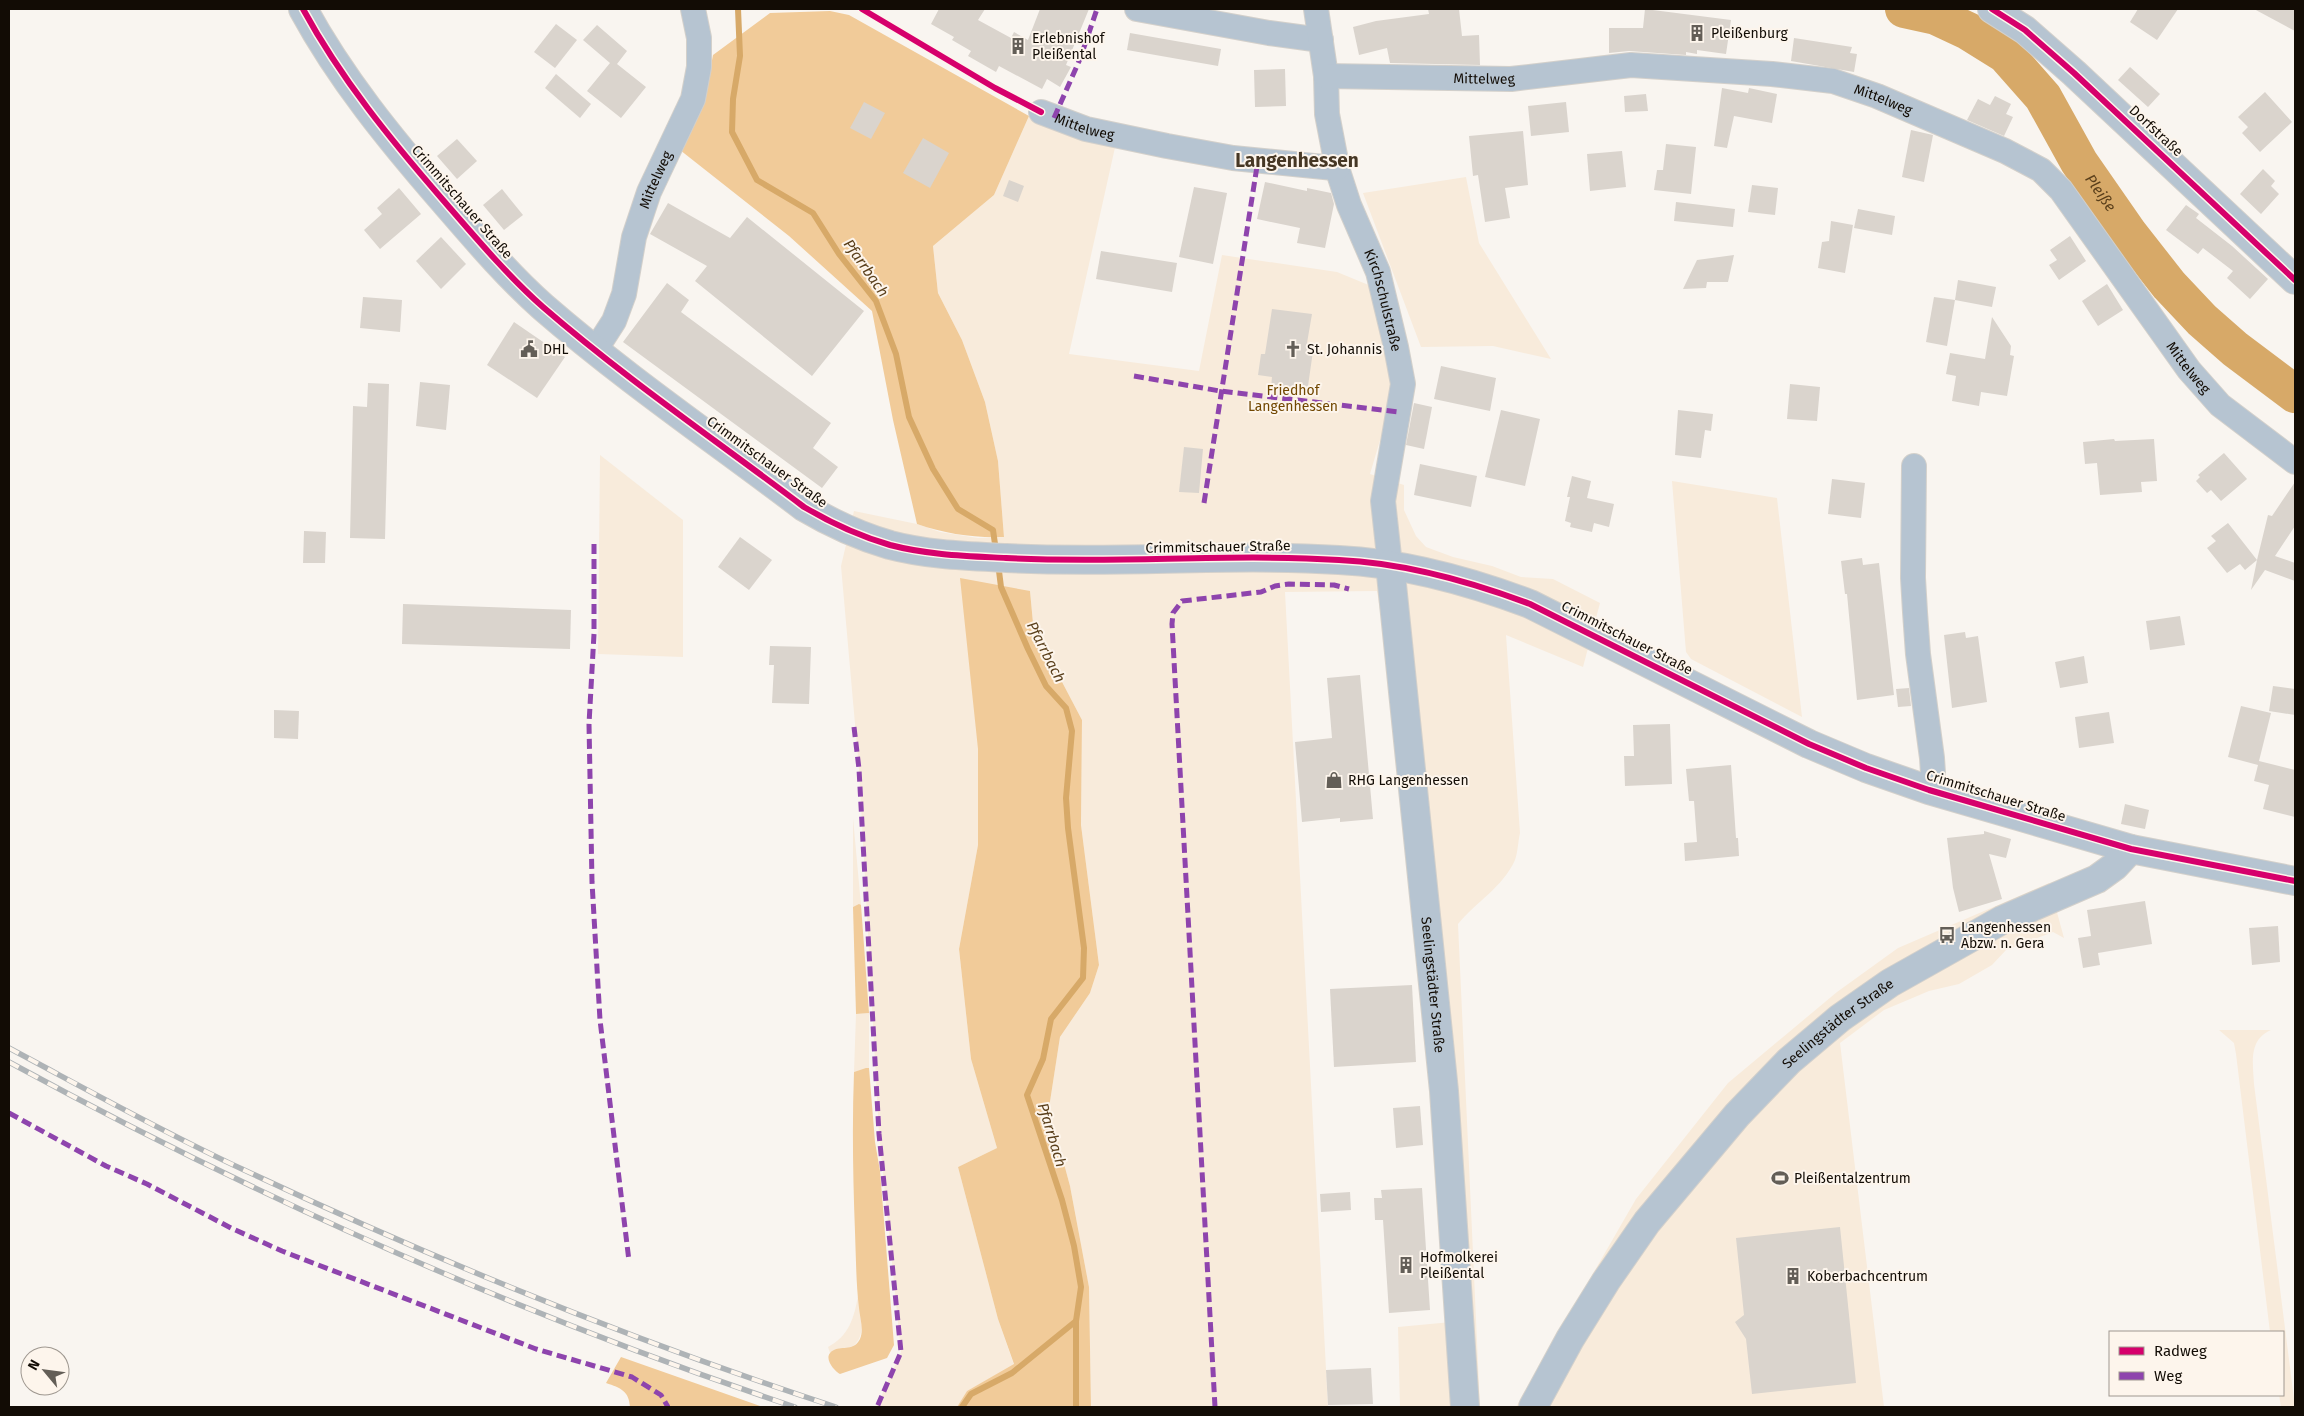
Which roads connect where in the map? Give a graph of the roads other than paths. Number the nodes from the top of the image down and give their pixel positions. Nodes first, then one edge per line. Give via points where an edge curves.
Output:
1 (303, 9) edge
2 (693, 9) edge
3 (1137, 9) edge
4 (1316, 9) edge
5 (1992, 9) edge
6 (1321, 40) junction
7 (1326, 76) junction
8 (1041, 112) dead end
9 (1338, 167) junction
10 (2295, 280) edge
11 (596, 349) junction
12 (2295, 462) edge
13 (1914, 466) dead end
14 (1390, 565) junction
15 (1929, 790) junction
16 (2131, 849) junction
17 (2295, 881) edge
18 (1465, 1407) edge
19 (1534, 1407) edge

1 - 11 street, Crimmitschauer Straße via 318,38 363,105 419,172 508,272 543,307
2 - 11 street, Mittelweg via 699,38 699,68 693,99 649,192 634,237 624,294 614,321
3 - 6 street
4 - 6 street, Kirchschulstraße
5 - 10 street, Dorfstraße via 2025,30 2074,72
6 - 7 street, Kirchschulstraße
7 - 9 street, Kirchschulstraße via 1327,114
7 - 12 street, Mittelweg via 1511,79 1631,65 1772,74 1833,82 1877,96 2005,151 2040,170 2061,190 2201,384 2220,405
8 - 9 street, Mittelweg via 1086,130 1177,148 1233,158
9 - 14 street, Kirchschulstraße via 1349,205 1378,272 1403,384 1383,501
11 - 14 street, Crimmitschauer Straße via 804,508 833,524 891,545 936,554 1027,560 1278,558
13 - 15 street via 1913,578 1918,654 1932,758
14 - 15 street, Crimmitschauer Straße via 1484,587 1530,604 1809,744
14 - 18 street, Seelingstädter Straße via 1444,1092
15 - 16 street, Crimmitschauer Straße
16 - 17 street, Crimmitschauer Straße
16 - 19 street, Seelingstädter Straße via 2097,878 2002,920 1890,983 1840,1018 1789,1061 1737,1115 1647,1222 1570,1339

